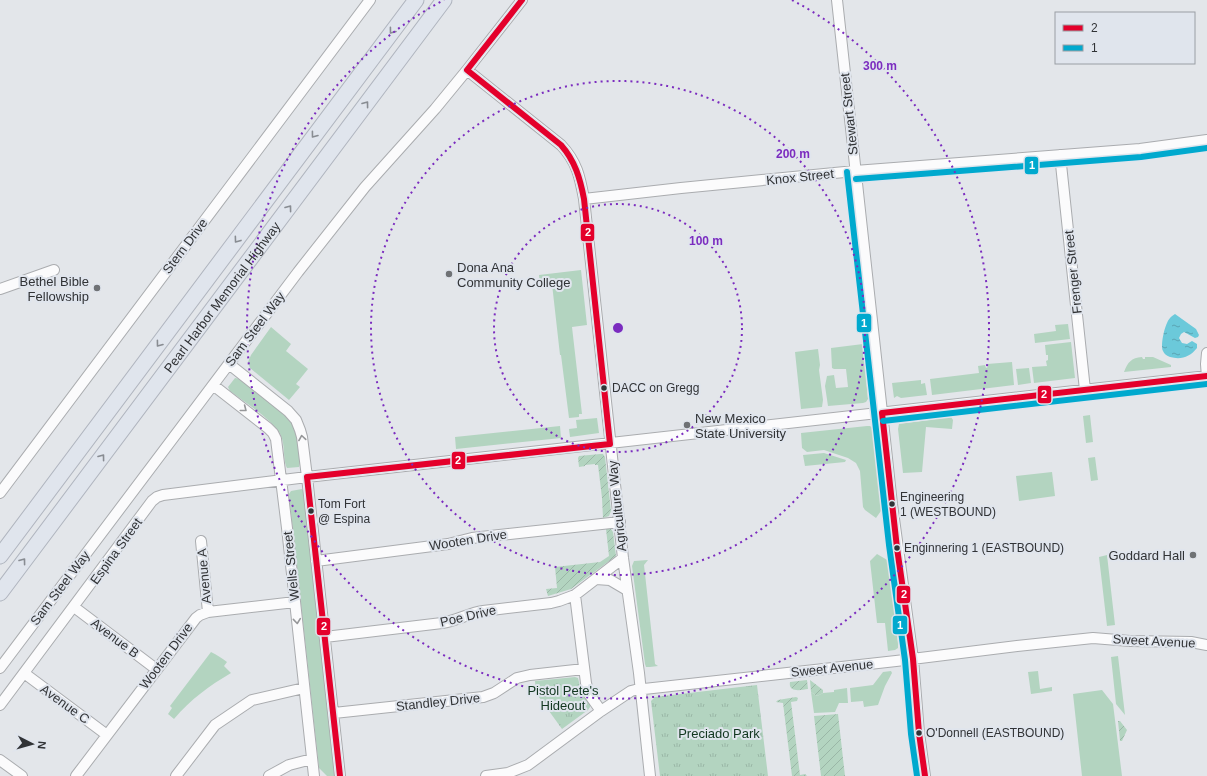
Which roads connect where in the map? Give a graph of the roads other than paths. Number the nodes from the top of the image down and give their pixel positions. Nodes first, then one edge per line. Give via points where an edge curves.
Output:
1 (370, 0) edge
2 (416, 0) edge
3 (444, 0) edge
4 (522, 0) edge
5 (837, 0) edge
6 (467, 70) junction
7 (1207, 140) edge
8 (1060, 155) junction
9 (855, 172) junction
10 (584, 199) junction
11 (54, 270) dead end
12 (0, 289) edge
13 (1207, 353) edge
14 (229, 364) junction
15 (1207, 376) edge
16 (213, 385) junction
17 (1085, 390) junction
18 (882, 413) junction
19 (610, 444) junction
20 (307, 477) junction
21 (281, 480) junction
22 (0, 492) edge
23 (620, 522) junction
24 (201, 541) dead end
25 (0, 556) edge
26 (623, 558) junction
27 (316, 561) junction
28 (596, 579) junction
29 (627, 590) junction
30 (0, 592) edge
31 (575, 594) junction
32 (295, 602) junction
33 (74, 607) junction
34 (208, 612) junction
35 (325, 637) junction
36 (1206, 644) edge
37 (913, 659) junction
38 (0, 668) edge
39 (156, 669) junction
40 (584, 669) junction
41 (24, 673) junction
42 (304, 688) junction
43 (640, 689) junction
44 (0, 705) edge
45 (601, 711) junction
46 (334, 713) junction
47 (107, 734) junction
48 (312, 759) junction
49 (0, 760) edge
50 (22, 776) edge
51 (76, 776) edge
52 (176, 776) edge
53 (269, 776) edge
54 (314, 776) edge
55 (340, 776) edge
56 (486, 776) edge
57 (650, 776) edge
58 (925, 776) edge

1 - 22 street, Stern Drive
2 -> 25 highway, Pearl Harbor Memorial Highway
30 -> 3 highway, Pearl Harbor Memorial Highway
4 - 6 street, Sam Steel Way
5 - 9 street, Stewart Street
6 - 10 street, Agriculture Way via 566,150 577,168
6 - 14 street, Sam Steel Way via 365,187
7 - 8 street, Knox Street via 1140,149
8 - 9 street, Knox Street
8 - 17 street, Frenger Street
9 - 10 street, Knox Street
9 - 18 street, Stewart Street
10 - 19 street, Agriculture Way
11 - 12 street
13 - 15 street
14 - 16 street, Sam Steel Way
20 -> 14 street, Wells Street via 302,437 296,420
15 - 17 street, Espina Street
16 -> 21 street, Wells Street via 273,433 278,449
16 - 38 street, Sam Steel Way
17 - 18 street, Espina Street
18 - 19 street, Espina Street
18 - 37 street, Stewart Street
19 - 20 street, Espina Street
19 - 23 street, Agriculture Way
20 - 21 street, Espina Street
20 - 27 street, Wells Street
21 - 32 street, Wells Street
21 - 33 street, Espina Street via 157,497
23 - 26 street, Agriculture Way
23 - 27 street, Wooten Drive via 472,538 448,544
24 - 34 street, Avenue A
26 - 28 street, Poe Drive
26 - 29 street, Agriculture Way
27 - 35 street, Wells Street
28 - 29 street via 610,580
28 - 31 street, Poe Drive
29 - 43 street, Agriculture Way
31 - 35 street, Poe Drive via 551,603 476,612 450,622
31 - 40 street
32 - 34 street, Wooten Drive
32 -> 42 street, Wells Street
33 - 39 street, Avenue B
33 - 41 street, Espina Street
34 - 39 street, Wooten Drive via 196,618
35 - 46 street, Wells Street
36 - 37 street, Sweet Avenue via 1093,638
37 - 43 street, Sweet Avenue
37 - 58 street, Stewart Street
39 - 47 street, Wooten Drive
40 - 45 street via 590,694
40 - 46 street, Standley Drive via 517,678 483,697
41 - 44 street, Espina Street
41 - 47 street, Avenue C
42 - 48 street, Wells Street
42 - 52 street via 252,700 227,717 214,726
43 - 45 street, Sweet Avenue via 631,691
43 - 57 street, Agriculture Way
45 - 56 street, Sweet Avenue via 528,765 508,773
46 - 55 street, Wells Street
47 - 51 street, Wooten Drive
48 - 53 street via 289,765
48 - 54 street, Wells Street
49 - 50 street

